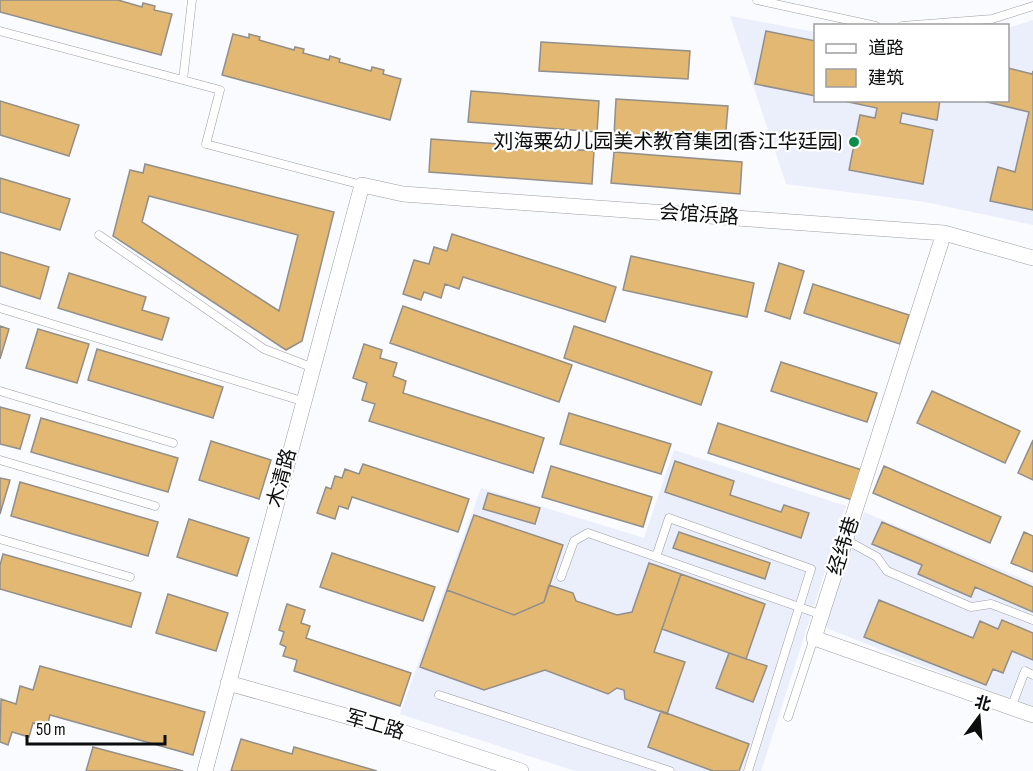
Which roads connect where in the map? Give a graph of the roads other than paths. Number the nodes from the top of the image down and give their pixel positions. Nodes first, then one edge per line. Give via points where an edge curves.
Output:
1 (192, 0) edge
2 (757, 0) edge
3 (1033, 6) edge
4 (867, 24) edge
5 (928, 24) edge
6 (0, 31) edge
7 (183, 80) junction
8 (362, 185) junction
9 (944, 233) junction
10 (99, 235) dead end
11 (1033, 258) edge
12 (0, 308) edge
13 (311, 367) junction
14 (0, 391) edge
15 (302, 401) junction
16 (173, 443) dead end
17 (0, 460) edge
18 (155, 506) dead end
19 (0, 539) edge
20 (846, 540) junction
21 (656, 557) junction
22 (130, 577) dead end
23 (561, 577) dead end
24 (799, 607) junction
25 (822, 615) junction
26 (1033, 620) edge
27 (814, 638) junction
28 (1033, 675) edge
29 (228, 683) junction
30 (439, 695) dead end
31 (1011, 708) junction
32 (1033, 715) edge
33 (788, 717) dead end
34 (205, 771) edge
35 (522, 771) edge
36 (670, 771) edge
37 (748, 771) edge

1 - 7 lane
2 - 4 lane
3 - 5 lane via 992,19
6 - 7 lane
7 - 8 lane via 220,90 206,144
8 - 9 street, 会馆浜路 via 403,194
8 - 13 street, 木清路
9 - 11 street, 会馆浜路
9 - 20 street, 经纬巷
10 - 13 lane via 264,349
12 - 15 lane
13 - 15 street, 木清路
14 - 16 lane
15 - 29 street, 木清路
17 - 18 lane
19 - 22 lane
20 - 25 street, 经纬巷
20 - 26 lane via 877,557 887,571 971,607 991,604
21 - 23 lane via 588,533 574,541
21 - 24 lane
21 - 24 lane via 669,518 811,569
24 - 25 lane
24 - 37 lane
25 - 27 street, 经纬巷
27 - 31 street
27 - 33 lane
28 - 31 lane via 1025,671
29 - 34 street, 木清路
29 - 35 street, 军工路 via 396,730
30 - 36 lane
31 - 32 street

